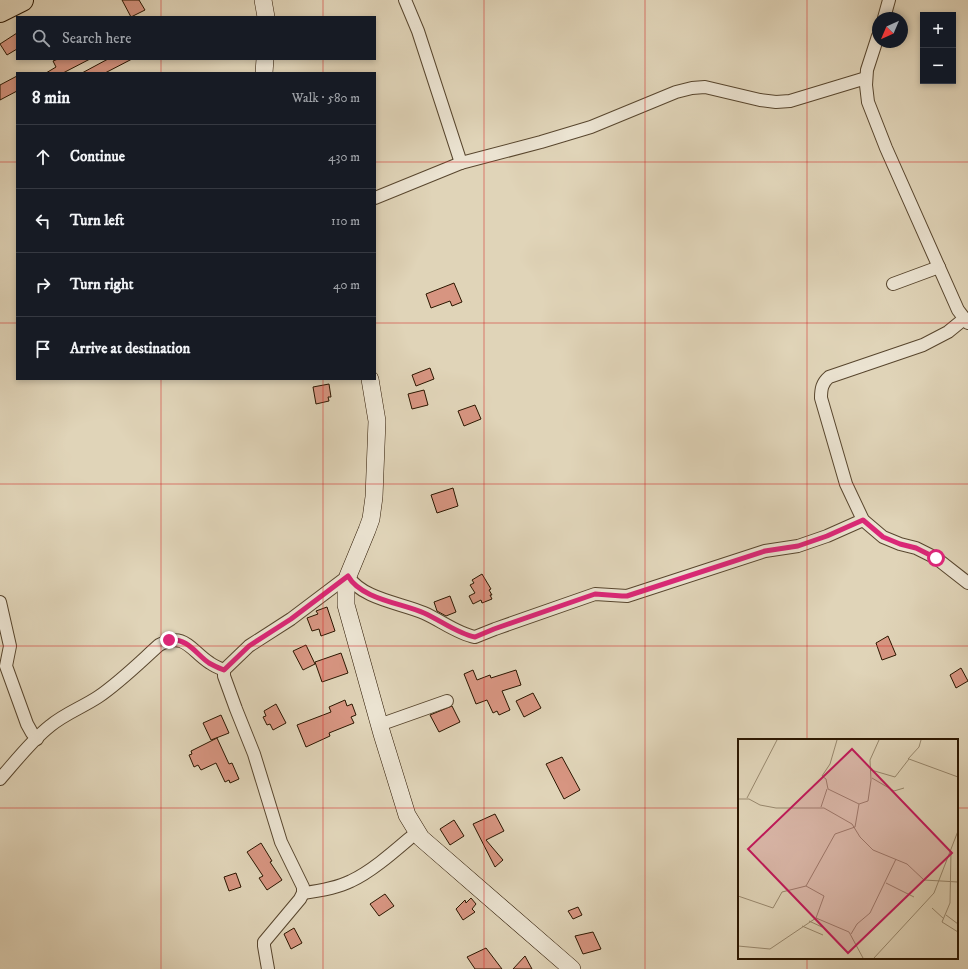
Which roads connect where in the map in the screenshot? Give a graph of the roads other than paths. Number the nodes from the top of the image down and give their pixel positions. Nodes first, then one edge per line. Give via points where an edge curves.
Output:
1 (22, 0) edge
2 (263, 0) edge
3 (405, 0) edge
4 (889, 0) edge
5 (0, 11) edge
6 (886, 12) edge
7 (266, 16) edge
8 (874, 48) edge
9 (265, 60) edge
10 (264, 72) edge
11 (866, 78) junction
12 (461, 163) junction
13 (376, 198) edge
14 (939, 267) junction
15 (893, 284) dead end
16 (966, 321) edge
17 (370, 380) edge
18 (863, 520) junction
19 (348, 576) junction
20 (968, 583) edge
21 (0, 602) edge
22 (224, 670) junction
23 (447, 701) dead end
24 (380, 725) junction
25 (37, 739) junction
26 (1, 776) edge
27 (417, 832) junction
28 (303, 893) junction
29 (268, 969) edge
30 (572, 969) edge

1 - 5 highway
2 - 7 street
3 - 12 street via 418,31
4 - 6 street
8 - 11 street
9 - 10 street
11 - 12 street via 790,101 776,102 705,87 692,88 676,92 591,127
11 - 14 street via 868,102
12 - 13 street
14 - 15 street
14 - 16 street via 958,310
16 - 18 street via 938,338 829,377 822,386 822,398 846,484
17 - 19 street via 378,421 374,502 371,519
18 - 19 street via 798,546 765,551 627,596 595,594 475,637 424,613 370,594 356,586
18 - 20 street via 883,537 936,558
19 - 22 street via 291,619 249,646
19 - 24 street via 346,605
21 - 25 street via 10,646 6,666 27,724
22 - 25 street via 209,663 186,643 176,639 164,642 100,696 62,717
22 - 28 street via 282,842 302,883
23 - 24 street
24 - 27 street via 408,815
25 - 26 street
27 - 28 street via 366,873 350,882
27 - 30 street
28 - 29 street via 264,942

